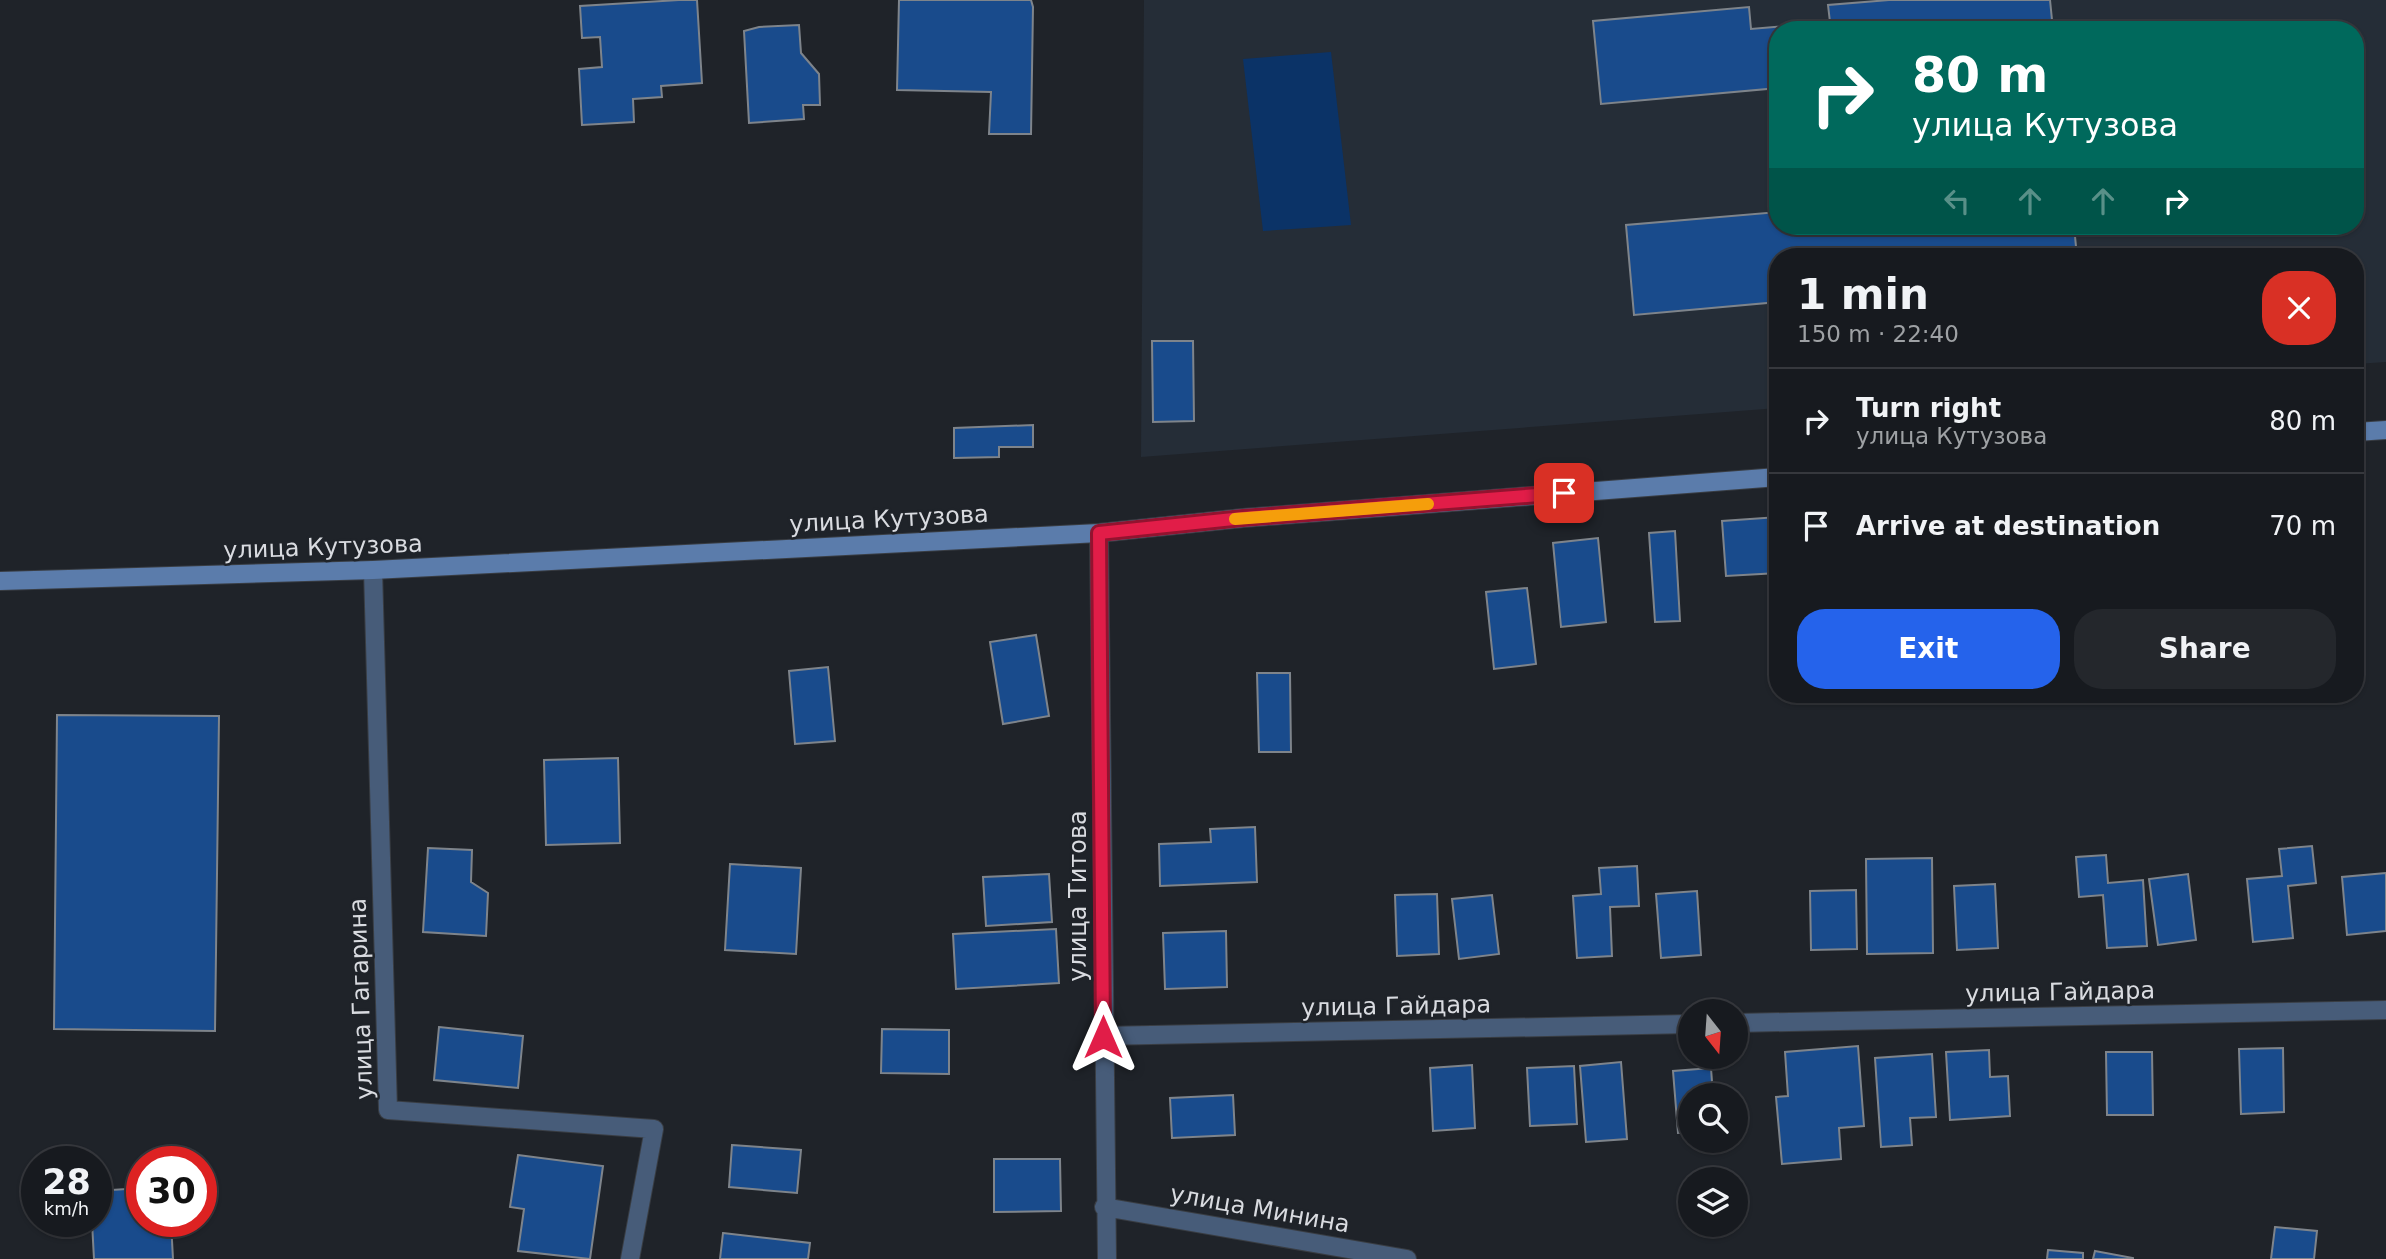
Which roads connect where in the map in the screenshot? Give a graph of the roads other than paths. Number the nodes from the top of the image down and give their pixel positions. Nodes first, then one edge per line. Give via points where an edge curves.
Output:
1 (2386, 430) edge
2 (2364, 431) edge
3 (1769, 478) edge
4 (1099, 533) junction
5 (373, 570) junction
6 (0, 582) edge
7 (2386, 1010) edge
8 (1748, 1023) edge
9 (1678, 1024) edge
10 (1103, 1037) junction
11 (1104, 1207) junction
12 (630, 1259) edge
13 (1107, 1259) edge
14 (1407, 1259) edge

1 - 2 main road
3 - 4 main road, улица Кутузова
4 - 5 main road, улица Кутузова
4 - 10 street, улица Титова
5 - 6 main road, улица Кутузова
5 - 12 street, улица Гагарина via 388,1110 654,1129
7 - 8 street, улица Гайдара
9 - 10 street, улица Гайдара
10 - 11 street, улица Титова
11 - 13 street, улица Титова
11 - 14 street, улица Минина

